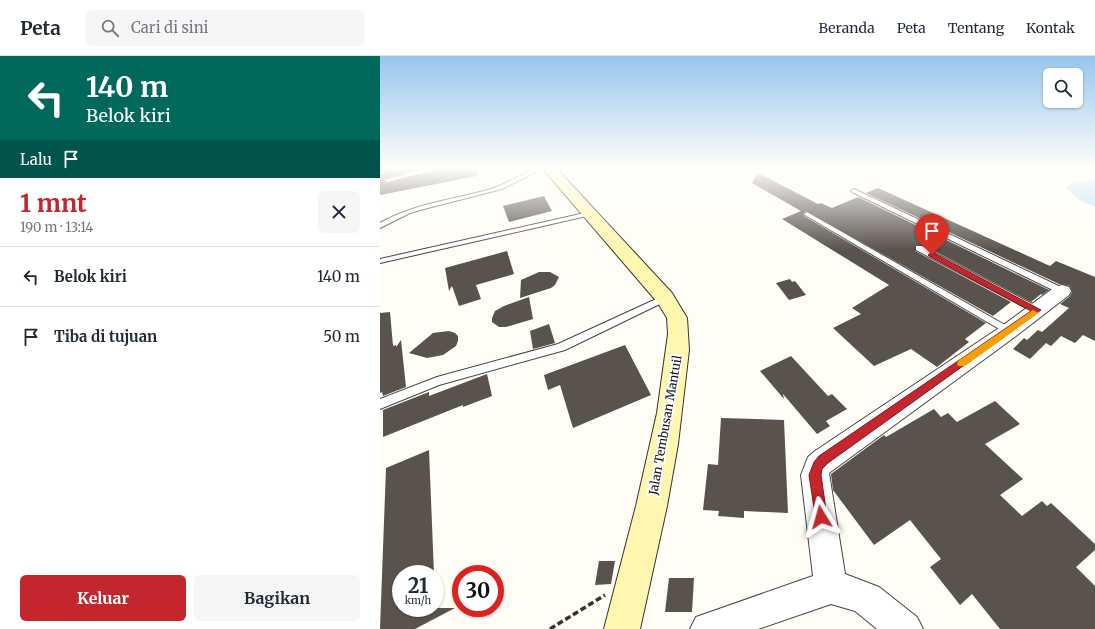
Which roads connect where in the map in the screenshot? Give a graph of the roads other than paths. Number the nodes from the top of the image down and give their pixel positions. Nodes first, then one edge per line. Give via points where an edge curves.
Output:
1 (466, 196) edge
2 (572, 196) edge
3 (864, 196) edge
4 (589, 214) junction
5 (807, 214) dead end
6 (380, 226) edge
7 (919, 248) dead end
8 (380, 261) edge
9 (1062, 291) joint
10 (665, 298) junction
11 (1037, 310) junction
12 (1009, 331) junction
13 (380, 404) edge
14 (831, 587) junction
15 (722, 627) edge
16 (622, 629) edge
17 (905, 629) edge

1 - 6 lane via 406,211
2 - 4 street, Jalan Tembusan Mantuil
3 - 9 lane
4 - 8 lane
4 - 10 street, Jalan Tembusan Mantuil
5 - 12 lane
7 - 11 lane
9 - 11 street
10 - 13 lane via 561,347 437,381
10 - 16 street, Jalan Tembusan Mantuil via 677,317 679,338 672,398
11 - 12 street
12 - 14 street via 818,466 815,475
14 - 15 street
14 - 17 street via 866,599

